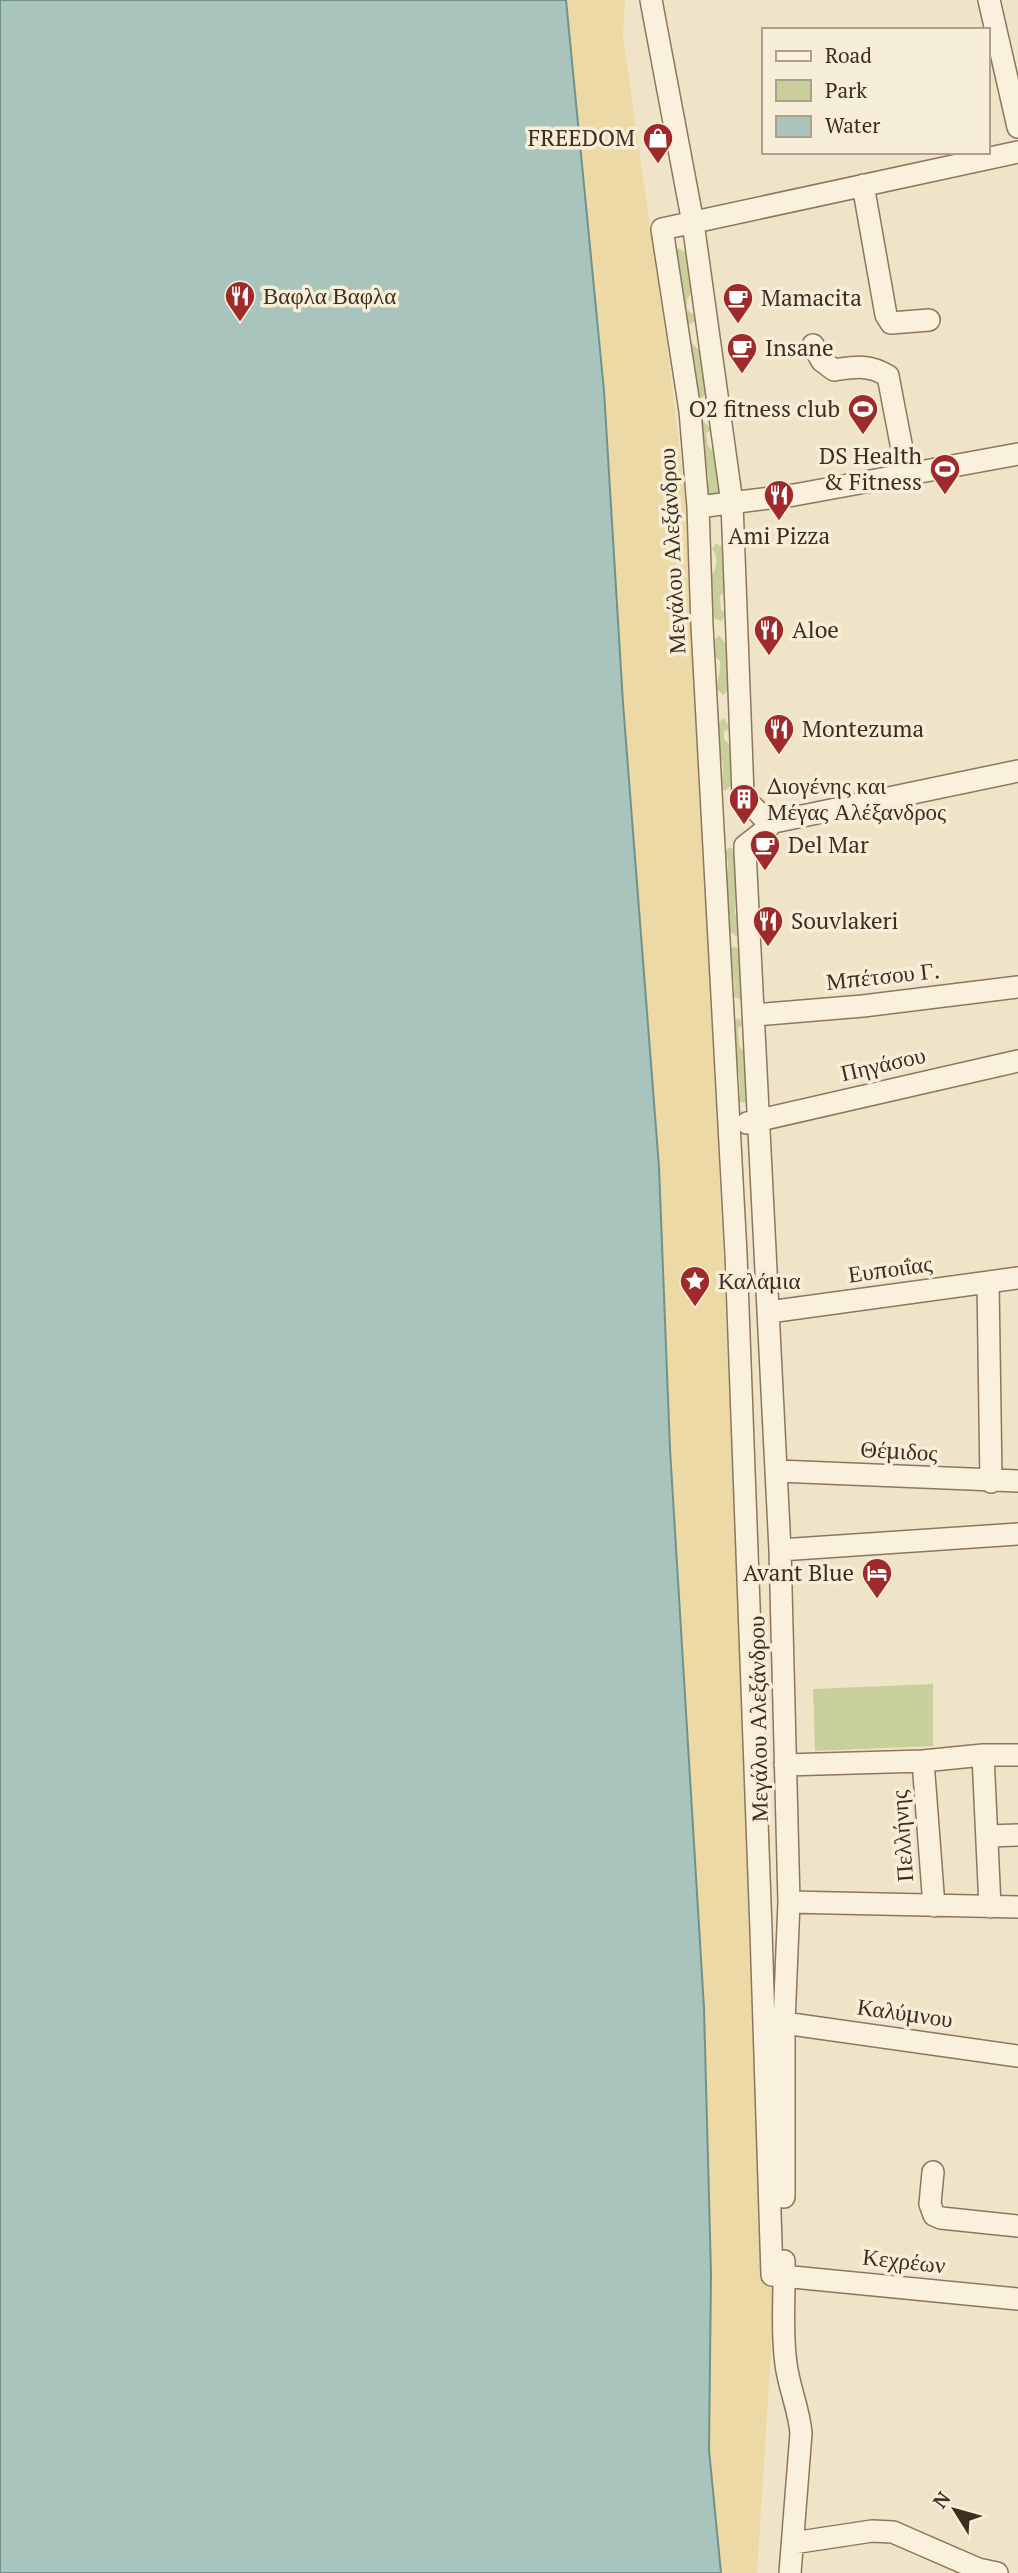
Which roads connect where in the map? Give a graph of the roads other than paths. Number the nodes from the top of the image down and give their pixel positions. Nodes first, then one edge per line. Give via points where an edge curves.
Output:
1 (651, 0) edge
2 (989, 0) edge
3 (1018, 127) edge
4 (1018, 152) edge
5 (863, 186) junction
6 (693, 223) junction
7 (929, 320) dead end
8 (813, 345) dead end
9 (1018, 454) edge
10 (908, 475) junction
11 (732, 503) junction
12 (698, 507) junction
13 (1018, 771) edge
14 (769, 822) junction
15 (1018, 987) edge
16 (754, 1015) junction
17 (1018, 1061) edge
18 (759, 1119) junction
19 (729, 1130) junction
20 (1018, 1278) edge
21 (988, 1282) junction
22 (769, 1312) junction
23 (778, 1471) junction
24 (1018, 1481) edge
25 (990, 1482) junction
26 (1018, 1534) edge
27 (780, 1550) junction
28 (983, 1755) junction
29 (1018, 1755) edge
30 (923, 1761) junction
31 (785, 1765) junction
32 (1018, 1835) edge
33 (988, 1836) junction
34 (789, 1902) junction
35 (934, 1906) junction
36 (990, 1907) junction
37 (1018, 1907) edge
38 (784, 2023) junction
39 (1018, 2056) edge
40 (933, 2172) dead end
41 (1018, 2226) edge
42 (785, 2275) junction
43 (1018, 2299) edge
44 (793, 2543) junction
45 (790, 2573) edge
46 (997, 2573) edge

1 - 6 street
2 - 3 street
4 - 5 street
5 - 6 street
5 - 7 street via 886,314 891,323
6 - 11 street
6 - 12 street, Μεγάλου Αλεξάνδρου via 662,229 690,411
8 - 10 street via 834,370 862,366 888,376
9 - 10 street
10 - 11 street
11 - 12 street
11 - 14 street via 743,795
12 - 19 street, Μεγάλου Αλεξάνδρου
13 - 14 street
14 - 16 street, Μεγάλου Αλεξάνδρου via 768,828 745,846
15 - 16 street, Μπέτσου Γ.
16 - 18 street, Μεγάλου Αλεξάνδρου
17 - 18 street, Πηγάσου
18 - 19 street, Πηγάσου
18 - 22 street, Μεγάλου Αλεξάνδρου
19 - 42 street, Μεγάλου Αλεξάνδρου via 772,2275
20 - 21 street, Ευποιΐας
21 - 22 street, Ευποιΐας
21 - 25 street
22 - 23 street, Μεγάλου Αλεξάνδρου
23 - 25 street, Θέμιδος
23 - 27 street, Μεγάλου Αλεξάνδρου
24 - 25 street, Θέμιδος
26 - 27 street
27 - 31 street, Μεγάλου Αλεξάνδρου
28 - 29 street
28 - 30 street
28 - 33 street
30 - 31 street
30 - 35 street, Πελλήνης
31 - 34 street, Μεγάλου Αλεξάνδρου
32 - 33 street
33 - 36 street
34 - 35 street, Πελλήνης
34 - 38 street, Μεγάλου Αλεξάνδρου
35 - 36 street, Πελλήνης
36 - 37 street, Πελλήνης
38 - 39 street, Καλύμνου
38 - 42 street, Μεγάλου Αλεξάνδρου
40 - 41 street via 930,2204 934,2215
42 - 43 street, Κεχρέων
42 - 44 street, Μεγάλου Αλεξάνδρου via 785,2358 801,2433
44 - 45 street, Μεγάλου Αλεξάνδρου
44 - 46 street via 893,2532

